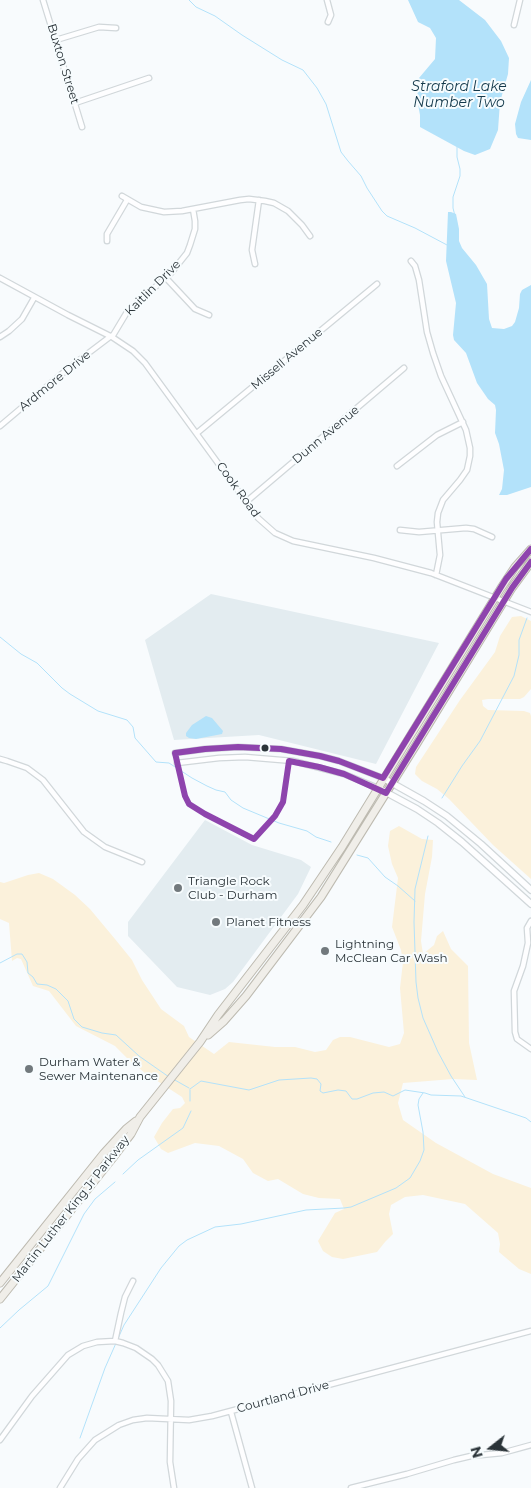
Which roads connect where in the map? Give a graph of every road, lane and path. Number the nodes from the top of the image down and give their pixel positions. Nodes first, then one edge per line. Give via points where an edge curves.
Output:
1 (43, 0) edge
2 (328, 0) edge
3 (520, 0) edge
4 (328, 22) dead end
5 (514, 25) dead end
6 (116, 28) dead end
7 (56, 40) junction
8 (149, 78) dead end
9 (75, 103) junction
10 (82, 127) dead end
11 (122, 196) dead end
12 (127, 200) junction
13 (259, 200) junction
14 (193, 209) junction
15 (310, 236) dead end
16 (107, 241) dead end
17 (411, 261) dead end
18 (255, 264) dead end
19 (0, 278) edge
20 (166, 278) junction
21 (377, 284) dead end
22 (34, 298) junction
23 (209, 315) dead end
24 (111, 336) junction
25 (0, 337) edge
26 (404, 368) dead end
27 (463, 422) junction
28 (0, 426) edge
29 (197, 433) junction
30 (397, 466) dead end
31 (246, 502) junction
32 (400, 530) dead end
33 (438, 530) junction
34 (492, 537) dead end
35 (531, 549) edge
36 (531, 562) edge
37 (436, 574) junction
38 (495, 597) junction
39 (504, 601) junction
40 (531, 612) edge
41 (175, 753) dead end
42 (0, 759) edge
43 (177, 763) dead end
44 (383, 778) junction
45 (393, 783) junction
46 (378, 788) junction
47 (386, 792) junction
48 (142, 862) dead end
49 (531, 890) edge
50 (531, 904) edge
51 (531, 921) edge
52 (529, 934) edge
53 (200, 1042) junction
54 (531, 1048) edge
55 (140, 1117) junction
56 (133, 1281) dead end
57 (0, 1282) edge
58 (0, 1299) edge
59 (531, 1331) edge
60 (115, 1341) junction
61 (230, 1412) junction
62 (171, 1418) junction
63 (0, 1440) edge
64 (531, 1445) edge
65 (60, 1488) edge
66 (174, 1488) edge
67 (252, 1488) edge
68 (351, 1488) edge

1 - 7 street, Buxton Street
2 - 4 street via 331,15
3 - 5 street
6 - 7 street via 99,27
7 - 9 street, Buxton Street
8 - 9 street
9 - 10 street, Buxton Street
11 - 12 street
12 - 14 street via 164,212
12 - 16 street via 107,234
13 - 14 street via 240,200
13 - 15 street via 274,203 288,211
13 - 18 street via 252,250
14 - 20 street, Kaitlin Drive via 195,229 190,245
17 - 27 street via 417,274 433,353
19 - 22 street, Cook Road
20 - 23 street via 195,310
20 - 24 street, Kaitlin Drive via 127,312
21 - 29 street, Missell Avenue
22 - 24 street, Cook Road
22 - 25 street via 22,319
24 - 28 street, Ardmore Drive via 70,366
24 - 29 street, Cook Road via 145,363
26 - 31 street, Dunn Avenue
27 - 30 street via 437,435
27 - 33 street via 470,448 469,464 440,506
29 - 31 street, Cook Road
31 - 37 street, Cook Road via 265,526 288,540
32 - 33 street
33 - 34 street via 470,528
33 - 37 street via 440,555
35 - 38 main road, Martin Luther King Jr Parkway
36 - 39 main road, Martin Luther King Jr Parkway
37 - 38 street, Cook Road
38 - 39 street, Cook Road
38 - 44 main road, Martin Luther King Jr Parkway
39 - 40 street, Cook Road
39 - 45 main road, Martin Luther King Jr Parkway
41 - 44 street via 238,746 281,749 338,761
42 - 48 street via 27,768 43,780 84,832 105,847
43 - 46 street via 245,757 293,762 344,774
44 - 45 street
44 - 46 main road, Martin Luther King Jr Parkway
45 - 47 main road, Martin Luther King Jr Parkway
45 - 49 street via 447,816
46 - 47 street
46 - 53 main road, Martin Luther King Jr Parkway via 303,906
47 - 50 street via 448,830
47 - 53 main road, Martin Luther King Jr Parkway via 304,921 246,996
51 - 52 street via 527,928
52 - 54 street via 514,991 514,1008 517,1040
53 - 55 main road, Martin Luther King Jr Parkway
55 - 57 main road, Martin Luther King Jr Parkway via 104,1153
55 - 58 main road, Martin Luther King Jr Parkway via 112,1159
56 - 60 street via 120,1313
59 - 61 street, Courtland Drive
60 - 62 street via 136,1348 158,1365 168,1381
60 - 63 street via 90,1344 68,1355
61 - 62 street, Courtland Drive via 201,1419
61 - 67 street
62 - 65 street, Courtland Drive via 133,1420 106,1432 86,1448
62 - 66 street via 170,1462
64 - 68 street via 502,1454 454,1460

